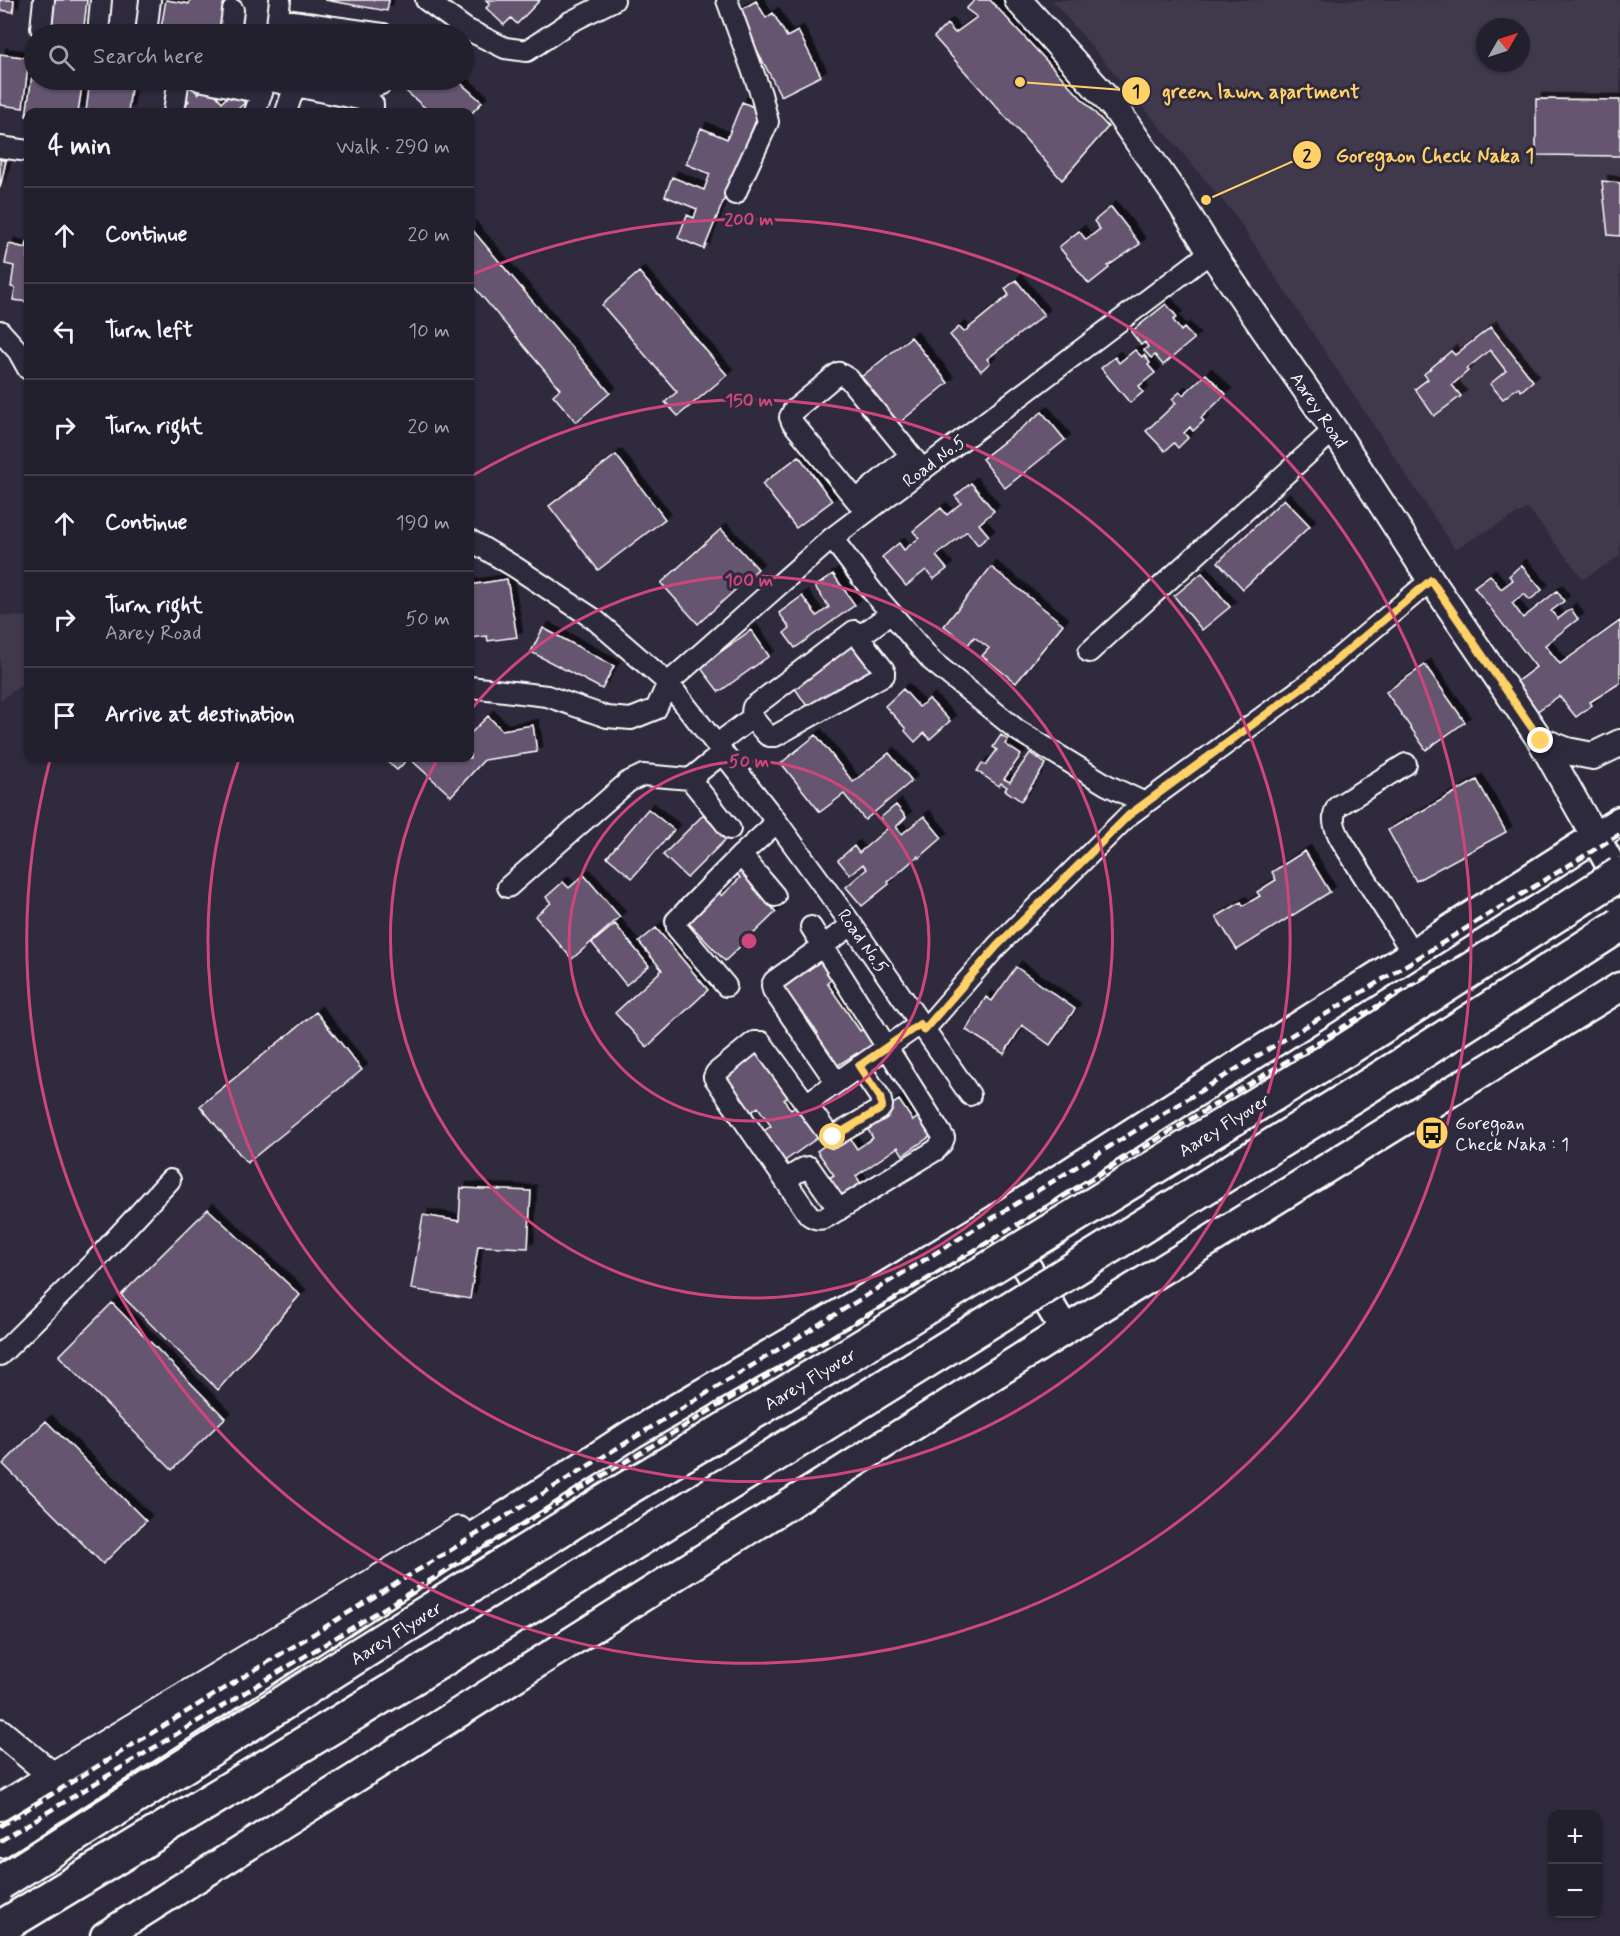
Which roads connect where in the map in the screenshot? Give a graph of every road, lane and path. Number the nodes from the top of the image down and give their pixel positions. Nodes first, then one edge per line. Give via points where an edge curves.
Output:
1 (44, 0) edge
2 (89, 0) edge
3 (102, 0) edge
4 (150, 0) edge
5 (426, 0) edge
6 (614, 0) edge
7 (727, 0) edge
8 (1018, 0) edge
9 (233, 10) dead end
10 (275, 12) edge
11 (41, 24) edge
12 (86, 24) edge
13 (99, 24) edge
14 (147, 24) edge
15 (231, 24) edge
16 (293, 24) edge
17 (459, 24) edge
18 (474, 33) edge
19 (177, 90) edge
20 (257, 90) edge
21 (260, 90) edge
22 (293, 90) edge
23 (318, 90) edge
24 (175, 108) edge
25 (244, 108) edge
26 (257, 108) edge
27 (287, 108) edge
28 (373, 108) edge
29 (0, 147) edge
30 (24, 150) edge
31 (735, 194) dead end
32 (1211, 252) junction
33 (0, 331) edge
34 (24, 362) edge
35 (1334, 430) junction
36 (917, 463) junction
37 (861, 506) junction
38 (832, 538) junction
39 (474, 542) edge
40 (1431, 580) junction
41 (891, 613) junction
42 (859, 637) junction
43 (1089, 652) dead end
44 (668, 683) junction
45 (474, 687) edge
46 (753, 717) junction
47 (1541, 741) junction
48 (1620, 743) edge
49 (719, 749) junction
50 (1406, 764) dead end
51 (690, 779) junction
52 (1145, 804) junction
53 (1620, 821) edge
54 (777, 822) junction
55 (729, 829) dead end
56 (1595, 837) junction
57 (741, 855) junction
58 (1620, 874) edge
59 (1620, 882) edge
60 (508, 887) dead end
61 (775, 896) dead end
62 (852, 925) junction
63 (1620, 925) edge
64 (811, 927) dead end
65 (823, 946) junction
66 (1413, 954) junction
67 (726, 986) dead end
68 (1620, 987) edge
69 (922, 1027) junction
70 (887, 1047) junction
71 (859, 1066) junction
72 (836, 1082) junction
73 (970, 1095) dead end
74 (806, 1104) junction
75 (170, 1180) dead end
76 (785, 1180) junction
77 (839, 1210) junction
78 (997, 1219) junction
79 (1065, 1330) junction
80 (0, 1355) edge
81 (520, 1507) junction
82 (0, 1732) edge
83 (52, 1776) junction
84 (74, 1794) junction
85 (0, 1807) edge
86 (0, 1844) edge
87 (0, 1883) edge
88 (0, 1928) edge
89 (105, 1936) edge

1 - 11 street
2 - 12 street
3 - 13 street
4 - 14 street
5 - 17 street
6 - 18 street via 570,22 527,51 505,48
7 - 31 street via 768,122
8 - 32 street, Aarey Road via 1115,108
9 - 15 street
10 - 16 street
19 - 24 street
20 - 25 street
21 - 26 street
22 - 27 street
23 - 28 street via 369,101
29 - 30 street
32 - 35 street, Aarey Road
32 - 36 street, Road No.5
33 - 34 street
35 - 40 street, Aarey Road
35 - 43 street
36 - 37 street, Road No.5
36 - 37 street via 849,379 836,375 790,417
37 - 38 street, Road No.5
38 - 41 street
38 - 44 street, Road No.5
39 - 44 street, Road No.5 via 594,619
40 - 47 street, Aarey Road
40 - 52 street via 1309,683
41 - 42 street
41 - 52 street via 932,661 1017,730
42 - 46 street via 855,631 850,633 753,707
42 - 46 street via 884,670 883,677 775,735 767,735
44 - 45 street, Road No.5 via 656,709 631,719 606,717 547,696
44 - 49 street, Road No.5
46 - 49 street
47 - 48 street via 1593,756
47 - 56 street, Aarey Road
49 - 51 street
49 - 54 street, Road No.5
50 - 66 street via 1338,806 1334,823
51 - 55 street
51 - 60 street via 643,775 628,782
52 - 69 street via 1129,815 997,946
53 - 56 main road
54 - 57 street
54 - 62 street, Road No.5
56 - 59 main road
56 - 66 main road
57 - 61 street
57 - 67 street via 676,921 677,928
58 - 87 highway, Aarey Flyover, bridge via 1347,1049 590,1511
62 - 65 street
62 - 69 street, Road No.5
63 - 88 highway, bridge via 1405,1064 574,1580
64 - 65 street
65 - 70 street
65 - 72 street via 772,985
66 - 78 main road
68 - 79 main road
69 - 70 street
69 - 73 street, Road No.5
70 - 71 street
70 - 77 street via 944,1138 936,1150
71 - 72 street
71 - 74 street via 880,1097 879,1110 833,1137
72 - 74 street
74 - 76 street via 761,1042 754,1042 714,1077
75 - 80 street
76 - 77 street via 809,1215 824,1219
76 - 77 street via 809,1167
78 - 79 main road
78 - 81 main road via 632,1434
79 - 89 main road
81 - 83 street via 484,1515
81 - 84 main road
82 - 83 street
83 - 84 street
83 - 85 street
84 - 86 main road

